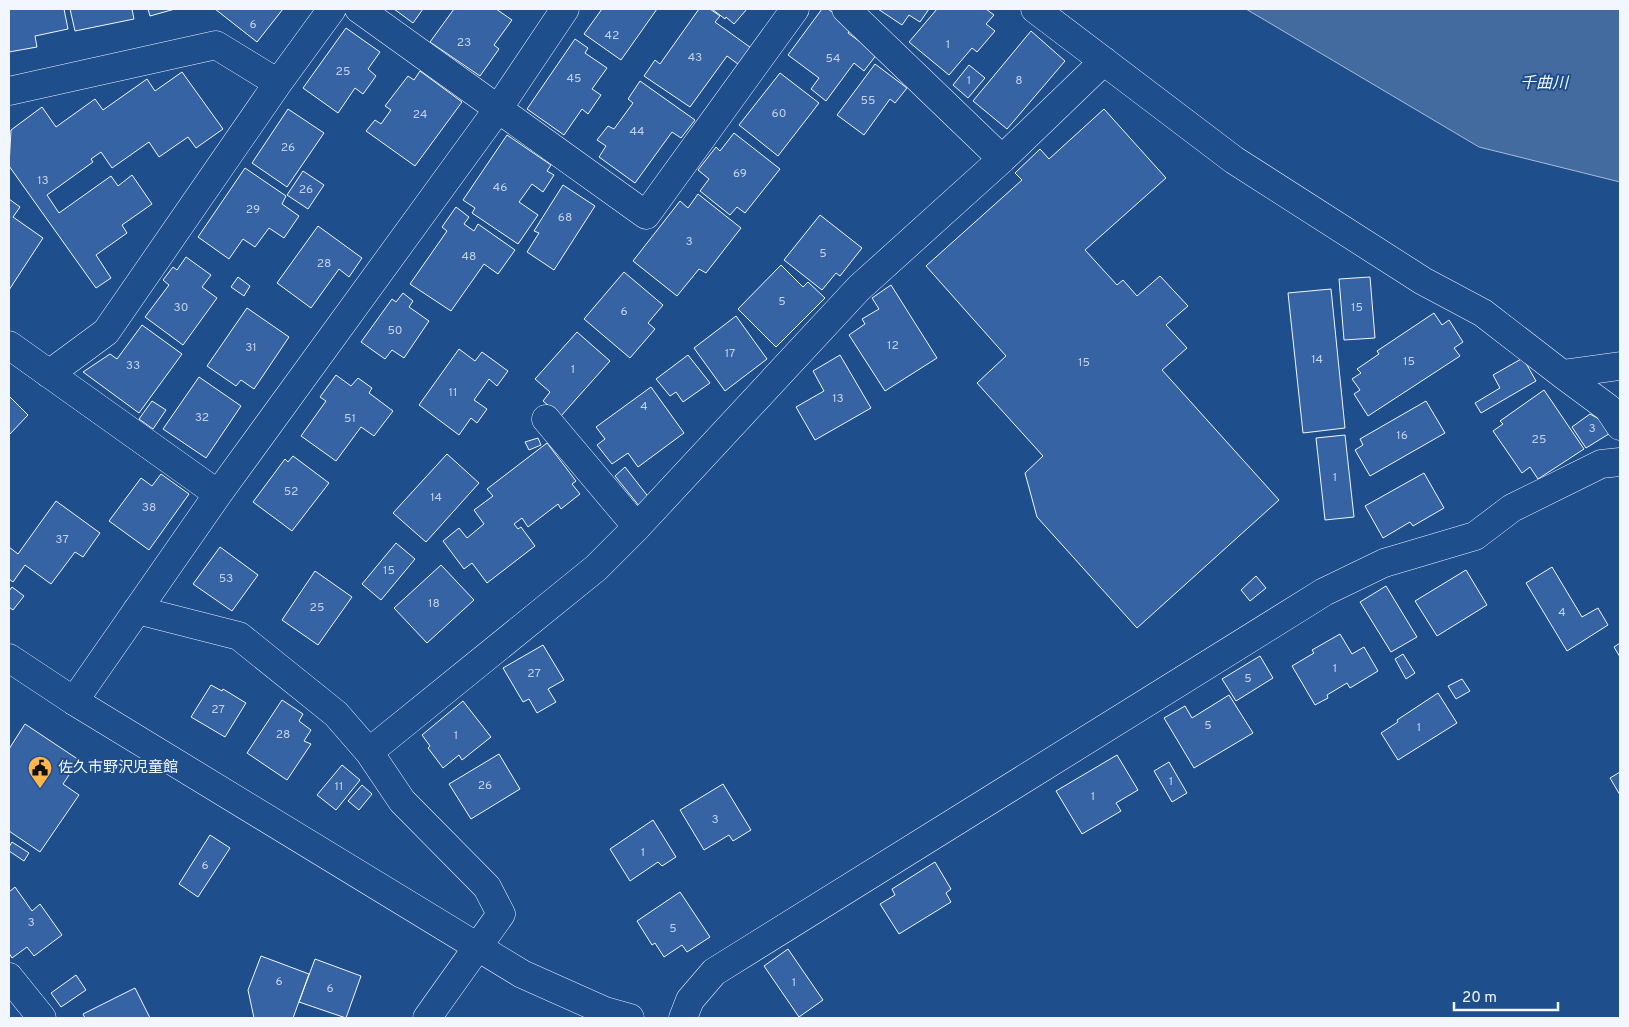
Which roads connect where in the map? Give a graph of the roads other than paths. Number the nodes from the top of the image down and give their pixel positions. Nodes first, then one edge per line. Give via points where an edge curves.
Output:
1 (332, 9) edge
2 (359, 9) edge
3 (565, 9) edge
4 (795, 9) edge
5 (846, 9) edge
6 (1035, 9) edge
7 (1104, 61) junction
8 (278, 83) junction
9 (9, 91) edge
10 (498, 109) junction
11 (1002, 159) junction
12 (9, 346) edge
13 (1620, 366) edge
14 (49, 374) junction
15 (1562, 374) junction
16 (546, 419) dead end
17 (1620, 426) edge
18 (1620, 462) edge
19 (218, 494) junction
20 (637, 527) junction
21 (136, 610) junction
22 (9, 658) edge
23 (74, 701) junction
24 (369, 752) junction
25 (476, 947) junction
26 (9, 977) edge
27 (42, 1018) edge
28 (427, 1018) edge
29 (630, 1018) edge
30 (683, 1018) edge

1 - 8 street
2 - 10 street
3 - 10 street
4 - 10 street via 646,215
5 - 11 street
6 - 7 street
7 - 11 street
7 - 15 street via 1234,160 1423,281 1482,313
8 - 9 street via 216,45
8 - 14 street via 106,332
10 - 19 street
11 - 20 street via 859,288
12 - 14 street
13 - 15 street
14 - 19 street
15 - 17 street via 1608,408
16 - 20 street
18 - 30 street via 1601,464 1512,508 1475,536 1384,563 1324,592 714,972 690,1000
19 - 21 street
20 - 24 street via 596,568
21 - 23 street
21 - 24 street via 239,636 336,714
22 - 23 street
23 - 25 street
24 - 25 street via 402,801 487,887 501,914
25 - 28 street
25 - 29 street via 522,974 605,1011
26 - 27 street

